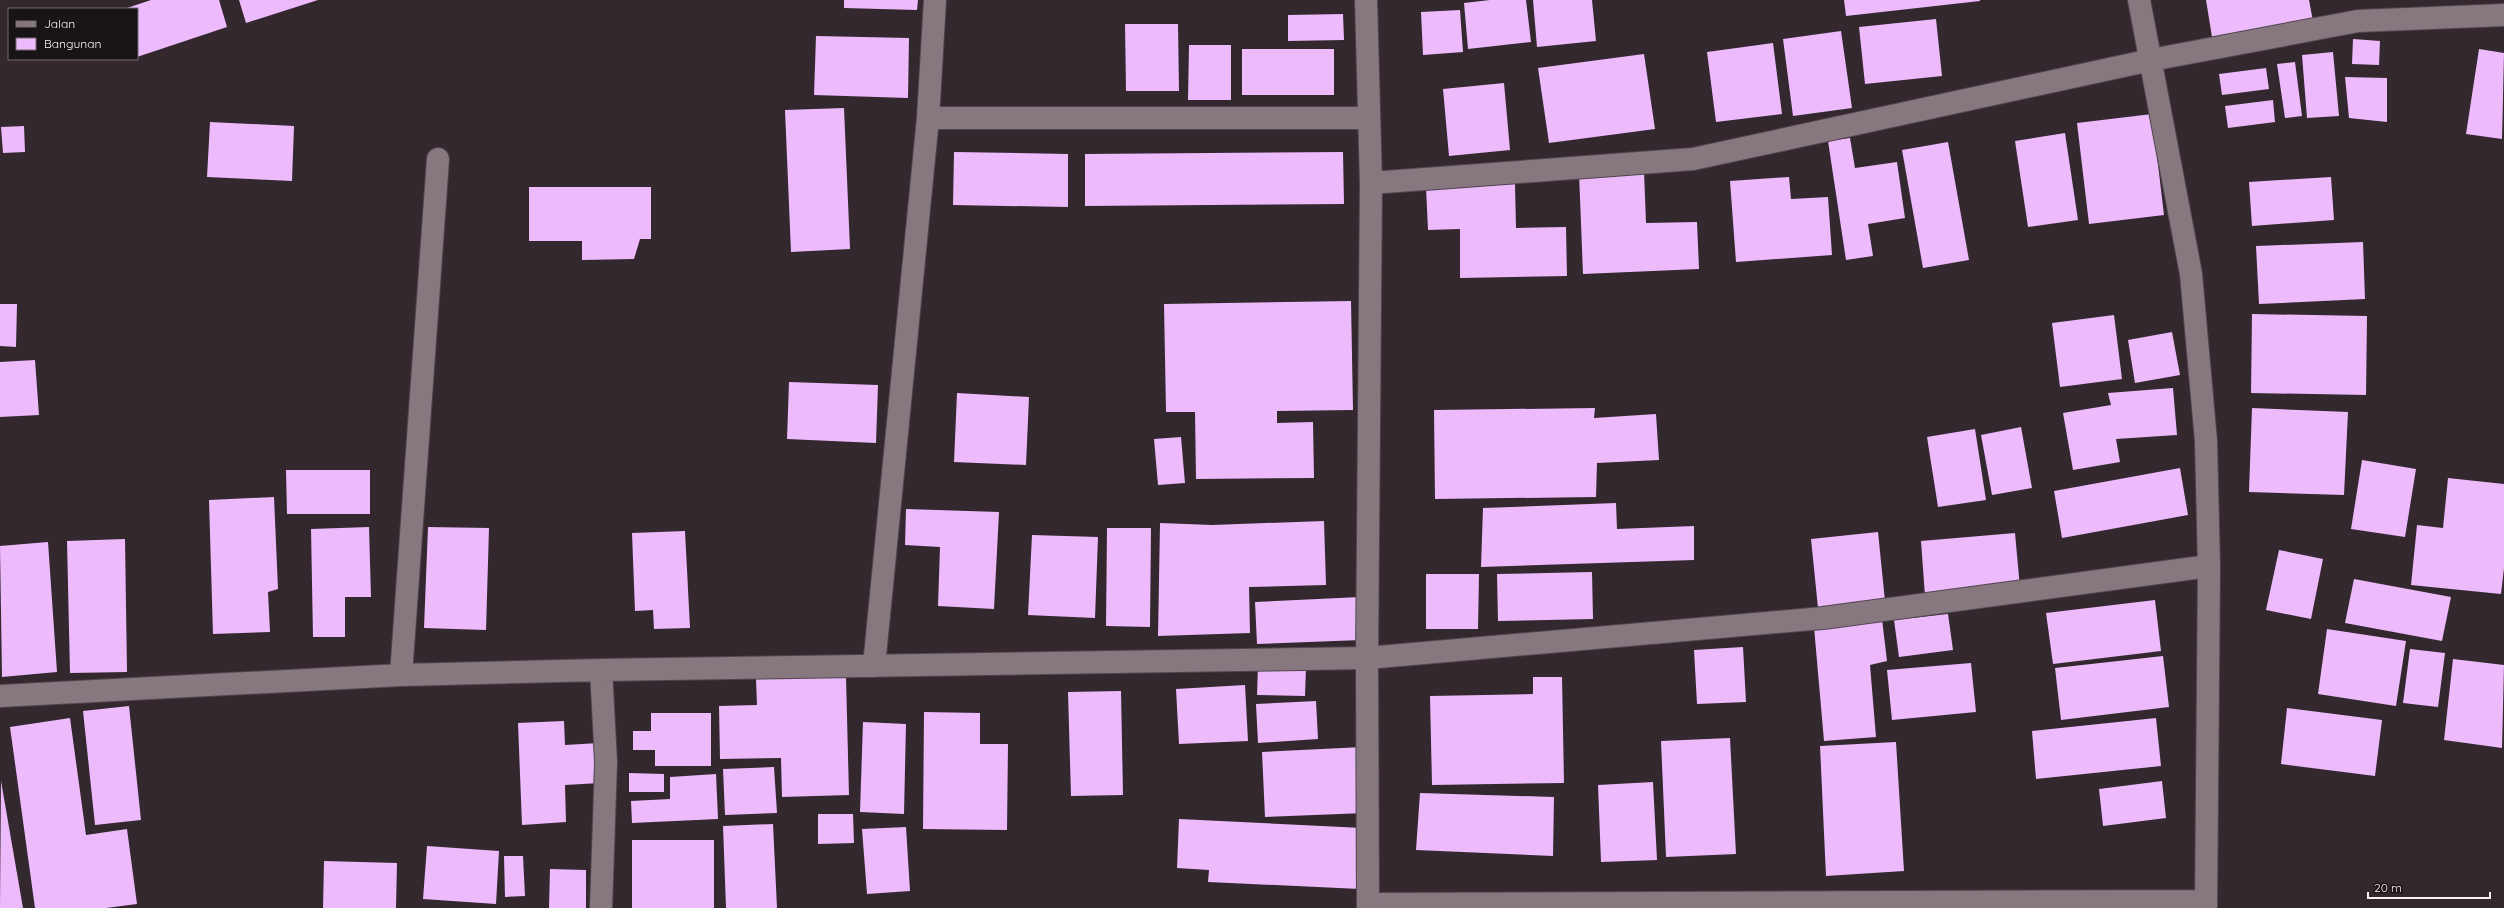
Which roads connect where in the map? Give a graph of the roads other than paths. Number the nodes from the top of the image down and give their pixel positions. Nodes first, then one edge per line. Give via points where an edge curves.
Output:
1 (935, 0) edge
2 (1366, 0) edge
3 (2139, 0) edge
4 (2504, 15) edge
5 (2151, 60) junction
6 (928, 118) junction
7 (1369, 118) junction
8 (438, 159) dead end
9 (1371, 183) junction
10 (2209, 566) junction
11 (1367, 658) junction
12 (874, 666) junction
13 (601, 670) junction
14 (402, 674) junction
15 (0, 696) edge
16 (2206, 904) edge
17 (1369, 906) edge
18 (601, 908) edge

1 - 6 street
2 - 7 street
3 - 5 street
4 - 5 street via 2358,21
5 - 9 street via 1693,159
5 - 10 street via 2191,274 2206,441
6 - 7 street
6 - 12 street
7 - 9 street
8 - 14 street
9 - 11 street
10 - 11 street via 1823,618
10 - 16 street
11 - 12 street
11 - 17 street
12 - 13 street
13 - 14 street
13 - 18 street via 606,762
14 - 15 street
16 - 17 street

